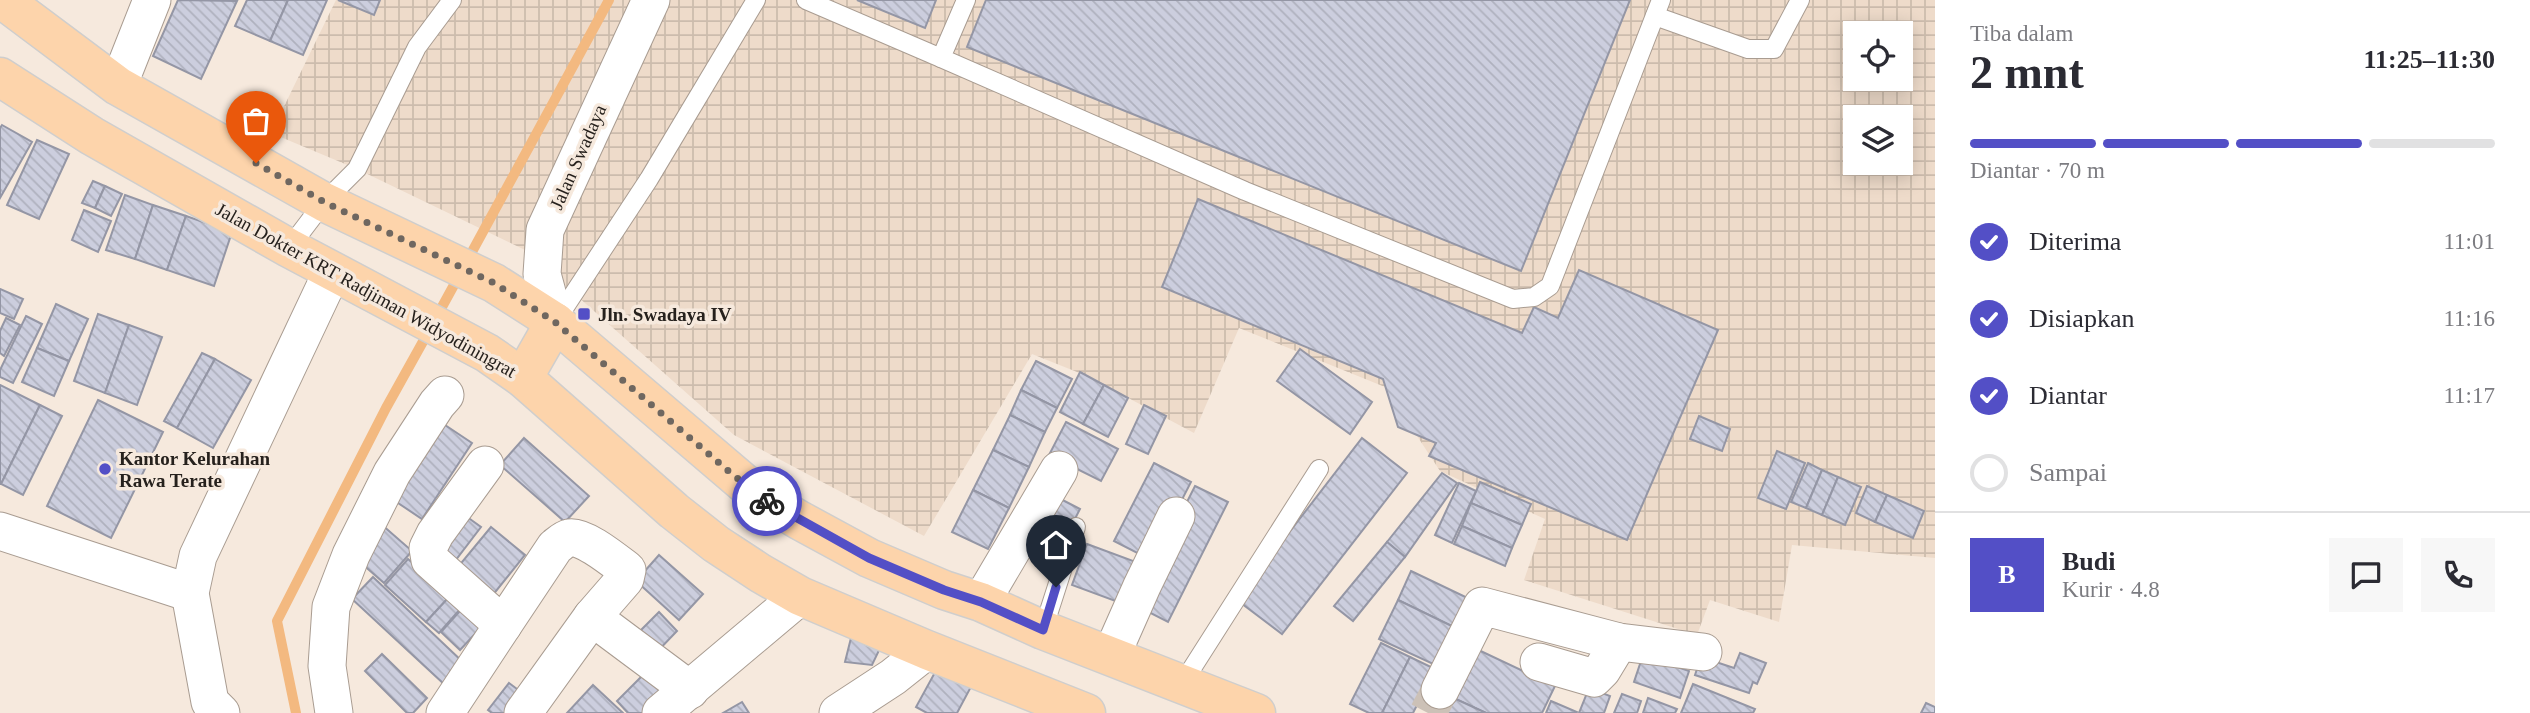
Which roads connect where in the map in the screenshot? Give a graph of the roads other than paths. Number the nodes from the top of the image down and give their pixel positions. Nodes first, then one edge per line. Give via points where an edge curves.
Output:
1 (3, 0) edge
2 (152, 0) edge
3 (452, 0) edge
4 (650, 0) edge
5 (756, 0) edge
6 (806, 0) edge
7 (966, 0) edge
8 (1800, 0) edge
9 (1658, 8) edge
10 (941, 58) junction
11 (0, 77) edge
12 (118, 86) junction
13 (324, 202) junction
14 (289, 248) junction
15 (346, 279) junction
16 (555, 322) junction
17 (523, 378) junction
18 (445, 395) dead end
19 (485, 465) dead end
20 (1319, 469) dead end
21 (1059, 470) dead end
22 (1176, 516) dead end
23 (1076, 527) dead end
24 (0, 531) edge
25 (190, 593) junction
26 (800, 596) junction
27 (981, 602) junction
28 (592, 617) junction
29 (503, 625) junction
30 (1043, 630) junction
31 (1619, 642) junction
32 (927, 650) junction
33 (1703, 652) dead end
34 (1111, 656) junction
35 (1539, 662) dead end
36 (1182, 684) junction
37 (690, 690) junction
38 (1440, 690) tunnel mouth
39 (222, 713) edge
40 (334, 713) edge
41 (445, 713) edge
42 (523, 713) edge
43 (661, 713) edge
44 (838, 713) edge
45 (1086, 713) edge
46 (1256, 713) edge

1 - 12 main road
2 - 12 street
3 - 13 lane via 417,47 357,169
4 - 16 street, Jalan Swadaya via 545,230 542,274
5 - 16 lane via 649,179
6 - 10 lane
7 - 10 lane
8 - 9 lane via 1774,49 1748,49
9 - 10 lane via 1550,286 1534,297 1513,299 1245,191
11 - 14 main road, Jalan Dokter KRT Radjiman Widyodiningrat via 92,136
12 - 13 main road
13 - 14 lane
13 - 16 main road via 494,283
14 - 15 main road, Jalan Dokter KRT Radjiman Widyodiningrat
15 - 17 main road, Jalan Dokter KRT Radjiman Widyodiningrat via 464,340
15 - 25 street via 198,556
16 - 17 main road
16 - 27 main road via 759,496 869,558
17 - 26 main road, Jalan Dokter KRT Radjiman Widyodiningrat via 674,511
18 - 40 street via 391,473 331,607 327,666
19 - 29 street via 428,548 430,560
20 - 36 lane
21 - 27 street
22 - 34 street
23 - 30 lane
24 - 25 street
25 - 39 street via 210,702
26 - 32 main road, Jalan Dokter KRT Radjiman Widyodiningrat
26 - 37 street
27 - 30 main road
28 - 29 street via 625,579 626,570 576,537 555,547
28 - 37 street
28 - 42 street
29 - 41 street
30 - 34 main road
31 - 33 street
31 - 35 street via 1594,678
31 - 38 street via 1482,606
32 - 44 street
32 - 45 main road, Jalan Dokter KRT Radjiman Widyodiningrat
34 - 36 main road
36 - 46 main road
37 - 43 street

